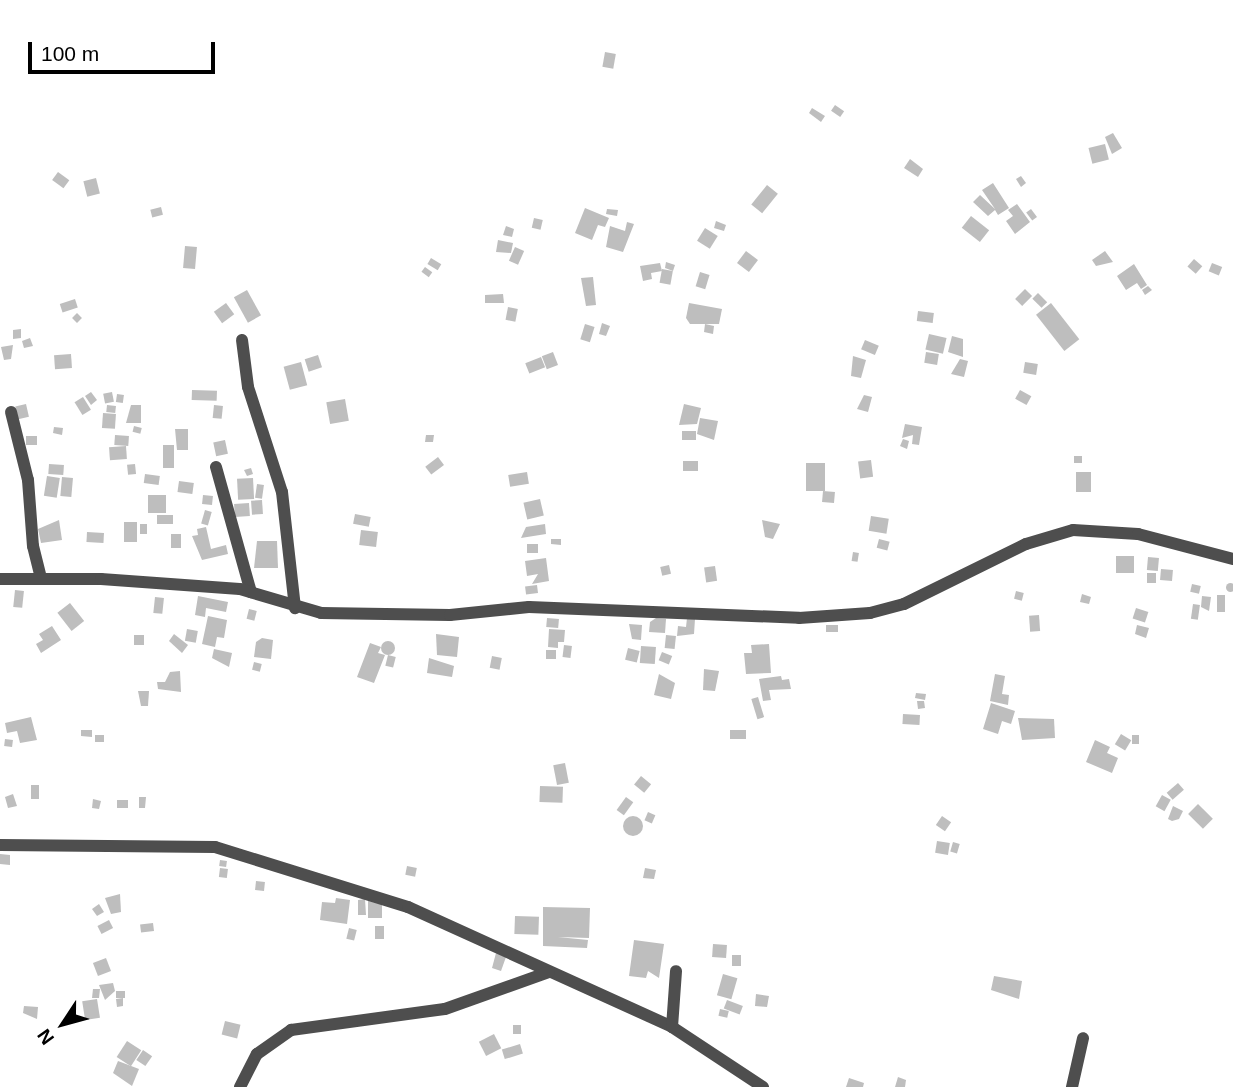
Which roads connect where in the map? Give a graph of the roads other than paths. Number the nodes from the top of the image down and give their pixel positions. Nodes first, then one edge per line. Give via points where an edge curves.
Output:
1 (242, 340) dead end
2 (11, 412) dead end
3 (216, 467) dead end
4 (1233, 559) edge
5 (0, 579) edge
6 (41, 579) junction
7 (251, 592) junction
8 (295, 608) junction
9 (0, 845) edge
10 (676, 971) dead end
11 (550, 972) junction
12 (672, 1027) junction
13 (1083, 1038) dead end
14 (240, 1087) edge
15 (763, 1087) edge
16 (1072, 1087) edge

1 - 8 street via 248,387 282,492
2 - 6 street via 28,480
3 - 7 street
4 - 8 street via 1138,534 1073,530 1048,535 934,592 870,613 799,618 529,607 406,616
5 - 6 street
6 - 7 street
7 - 8 street
9 - 11 street via 215,847 408,907
10 - 12 street
11 - 12 street
11 - 14 street via 434,1011 291,1030 257,1054
12 - 15 street
13 - 16 street

